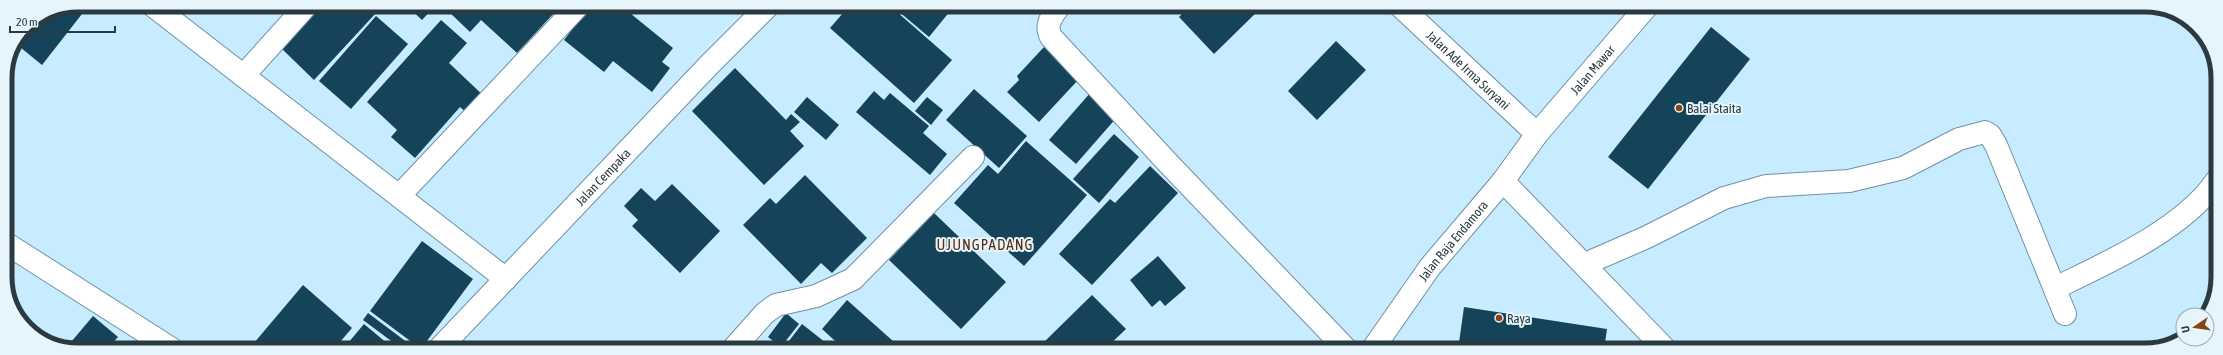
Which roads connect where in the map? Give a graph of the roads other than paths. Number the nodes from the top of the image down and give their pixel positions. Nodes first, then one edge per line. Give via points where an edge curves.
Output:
1 (161, 12) edge
2 (301, 12) edge
3 (572, 12) edge
4 (762, 12) edge
5 (1055, 12) edge
6 (1407, 12) edge
7 (1643, 12) edge
8 (243, 76) junction
9 (1538, 134) junction
10 (973, 157) dead end
11 (1504, 181) junction
12 (2211, 189) edge
13 (399, 196) junction
14 (12, 247) edge
15 (1585, 264) junction
16 (506, 278) junction
17 (2055, 288) junction
18 (2065, 314) dead end
19 (163, 343) edge
20 (445, 343) edge
21 (738, 343) edge
22 (1341, 343) edge
23 (1377, 343) edge
24 (1659, 343) edge

1 - 8 street
2 - 8 street
3 - 13 street
4 - 16 street, Jalan Cempaka
5 - 22 street via 1049,21 1051,37
6 - 9 street, Jalan Ade Irma Suryani
7 - 9 street, Jalan Mawar
8 - 13 street
9 - 11 street, Jalan Raja Endamora
10 - 21 street via 852,279 816,296 776,305 765,313
11 - 15 street
11 - 23 street, Jalan Raja Endamora via 1430,267
12 - 17 street via 2176,220 2127,253
13 - 16 street
14 - 19 street
15 - 17 street via 1633,244 1724,198 1766,186 1849,181 1903,168 1959,139 1985,132 1996,145
15 - 24 street
16 - 20 street, Jalan Cempaka
17 - 18 street

